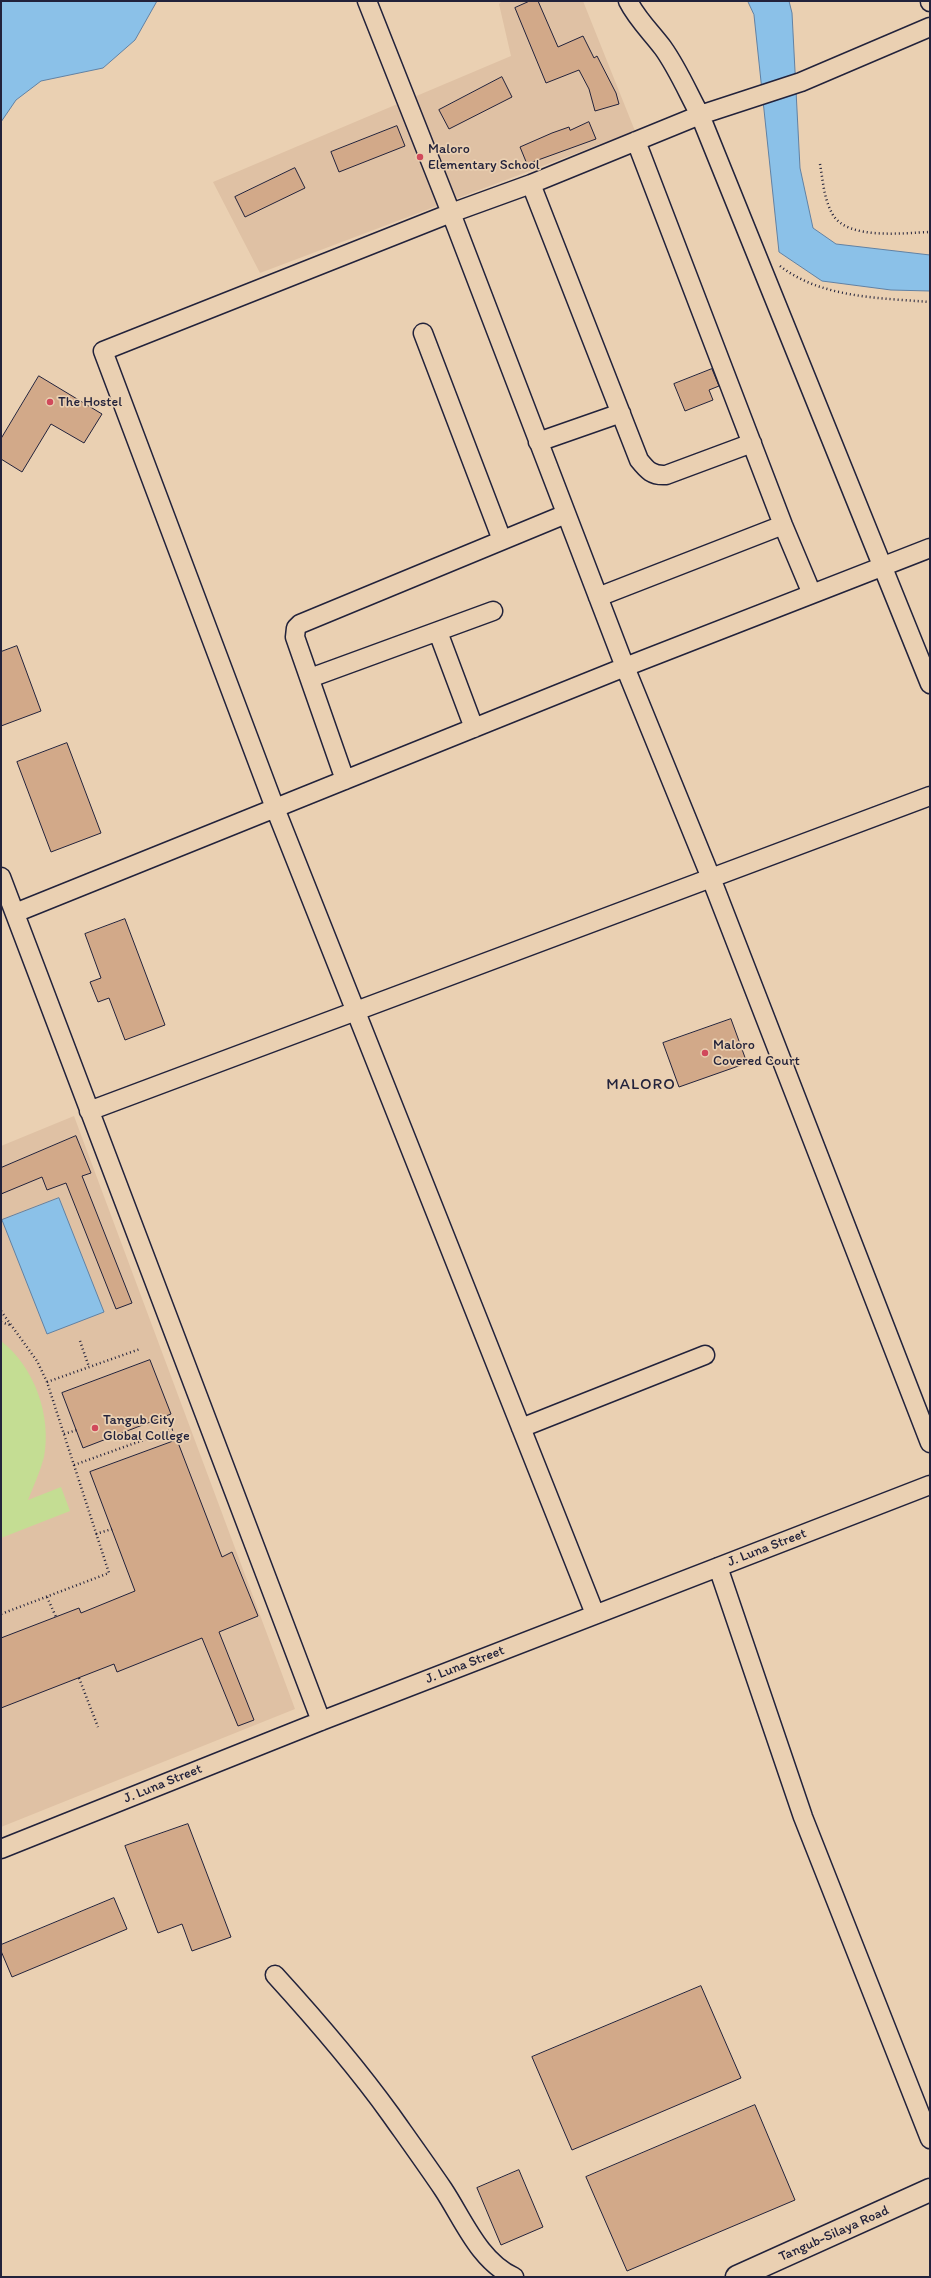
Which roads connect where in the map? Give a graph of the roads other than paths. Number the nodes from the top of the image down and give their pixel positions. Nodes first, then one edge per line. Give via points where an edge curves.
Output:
1 (367, 1) edge
2 (628, 1) edge
3 (930, 27) edge
4 (700, 115) junction
5 (636, 141) junction
6 (531, 184) junction
7 (451, 213) junction
8 (423, 332) dead end
9 (621, 413) junction
10 (538, 442) junction
11 (752, 443) junction
12 (566, 514) junction
13 (783, 525) junction
14 (502, 540) junction
15 (930, 548) edge
16 (884, 565) junction
17 (812, 594) junction
18 (598, 597) junction
19 (492, 611) dead end
20 (438, 632) junction
21 (625, 667) junction
22 (310, 678) junction
23 (930, 684) edge
24 (474, 728) junction
25 (345, 780) junction
26 (930, 796) edge
27 (275, 808) junction
28 (1, 877) edge
29 (711, 878) junction
30 (15, 913) junction
31 (356, 1011) junction
32 (89, 1111) junction
33 (705, 1355) dead end
34 (521, 1428) junction
35 (930, 1443) edge
36 (930, 1486) edge
37 (718, 1567) junction
38 (595, 1614) junction
39 (321, 1721) junction
40 (1, 1849) edge
41 (275, 1975) dead end
42 (930, 2139) edge
43 (930, 2190) edge
44 (768, 2271) edge
45 (514, 2277) edge
46 (737, 2277) edge

1 - 7 street
2 - 4 street via 634,13 676,68
3 - 4 street via 801,82
4 - 5 street
4 - 16 street
5 - 6 street
5 - 11 street
6 - 7 street
6 - 9 street
7 - 10 street
7 - 27 street via 103,351
8 - 14 street
9 - 10 street
9 - 11 street via 639,460 649,472 657,476 666,475
10 - 12 street
11 - 13 street
12 - 14 street
12 - 18 street
13 - 17 street
13 - 18 street
14 - 22 street via 300,624 296,628 296,637
15 - 16 street
16 - 17 street
16 - 23 street
17 - 21 street
18 - 21 street
19 - 20 street
20 - 22 street
20 - 24 street
21 - 24 street
21 - 29 street
22 - 25 street
24 - 25 street
25 - 27 street
26 - 29 street
27 - 30 street
27 - 31 street
28 - 30 street
29 - 31 street
29 - 35 street
30 - 32 street
31 - 32 street
31 - 34 street
32 - 39 street
33 - 34 street
34 - 38 street
36 - 37 street, J. Luna Street
37 - 38 street, J. Luna Street
37 - 42 street via 803,1817
38 - 39 street, J. Luna Street
39 - 40 street, J. Luna Street
41 - 45 street via 321,2025 356,2069 492,2262
43 - 44 main road, Tangub-Silaya Road
44 - 46 main road, Tangub-Silaya Road

